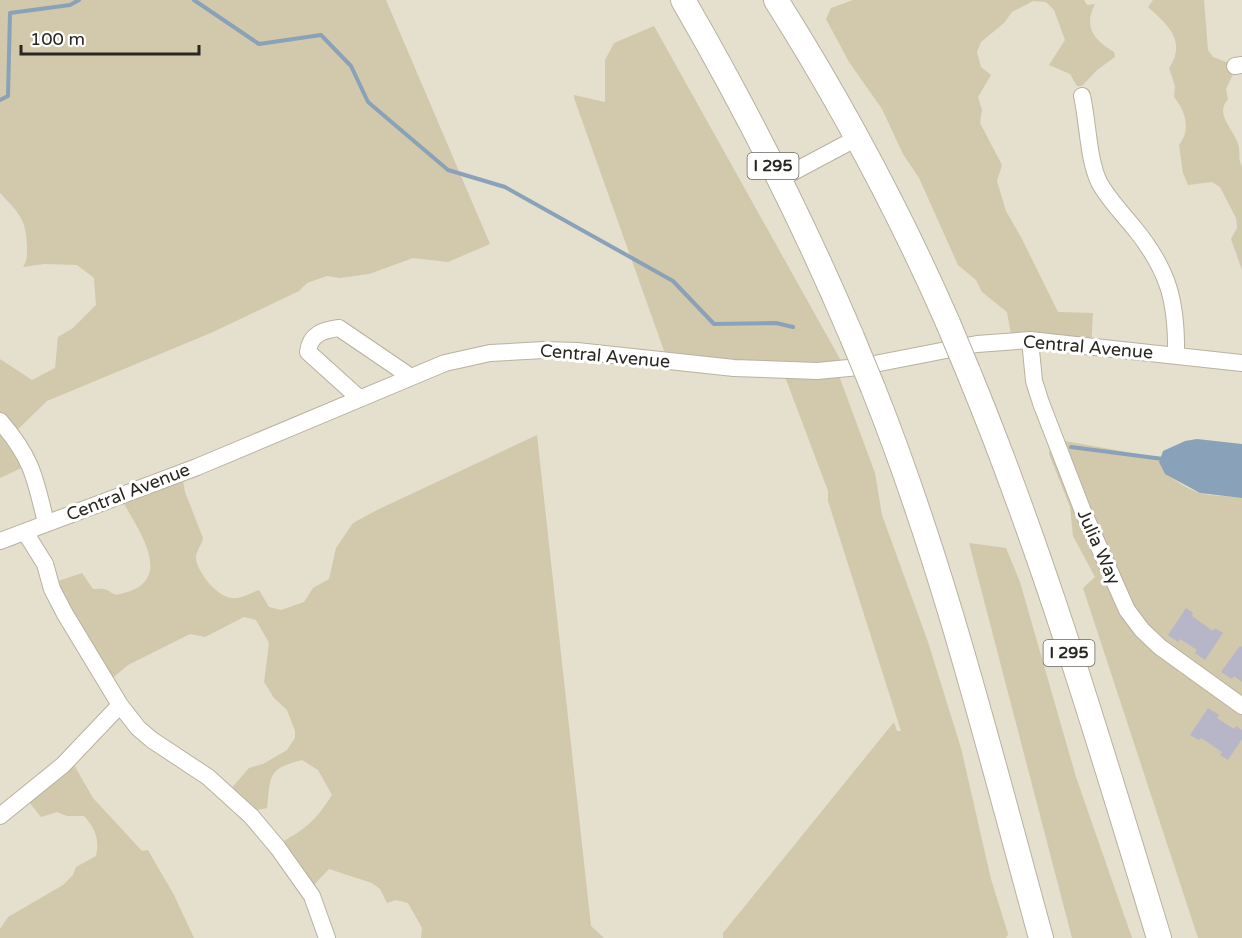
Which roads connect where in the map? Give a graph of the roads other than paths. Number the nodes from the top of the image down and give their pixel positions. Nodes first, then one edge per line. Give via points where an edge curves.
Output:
1 (683, 0) edge
2 (776, 0) edge
3 (787, 0) edge
4 (1082, 96) dead end
5 (837, 101) junction
6 (857, 138) junction
7 (780, 179) junction
8 (1030, 340) junction
9 (1176, 356) junction
10 (1242, 363) edge
11 (411, 377) junction
12 (359, 398) junction
13 (0, 421) edge
14 (46, 524) junction
15 (25, 532) junction
16 (0, 542) edge
17 (120, 705) junction
18 (1242, 706) edge
19 (0, 816) edge
20 (327, 938) edge
21 (1041, 938) edge
22 (1159, 938) edge

1 - 7 highway, I 295
2 - 5 highway, I 295
3 - 5 highway
4 - 9 street via 1099,181 1152,250 1164,273 1175,318
5 - 6 highway, I 295
6 - 7 street
6 - 22 highway, I 295, bridge via 948,323 1005,464
7 - 21 highway, I 295, bridge via 852,337 900,457 940,579
8 - 9 street, Central Avenue
8 - 11 street, Central Avenue via 984,343 859,366 806,371 734,368 577,351 513,350 445,363
8 - 18 street, Julia Way via 1034,381 1041,403 1068,477 1127,610 1160,647
9 - 10 street, Central Avenue
11 - 12 street, Central Avenue
11 - 12 street via 339,328 324,330 312,338 308,352
12 - 14 street, Central Avenue
13 - 14 street via 32,467
14 - 15 street, Central Avenue
15 - 16 street, Central Avenue
15 - 17 street via 45,564 64,614
17 - 19 street via 63,765
17 - 20 street via 152,740 208,777 251,816 312,896

